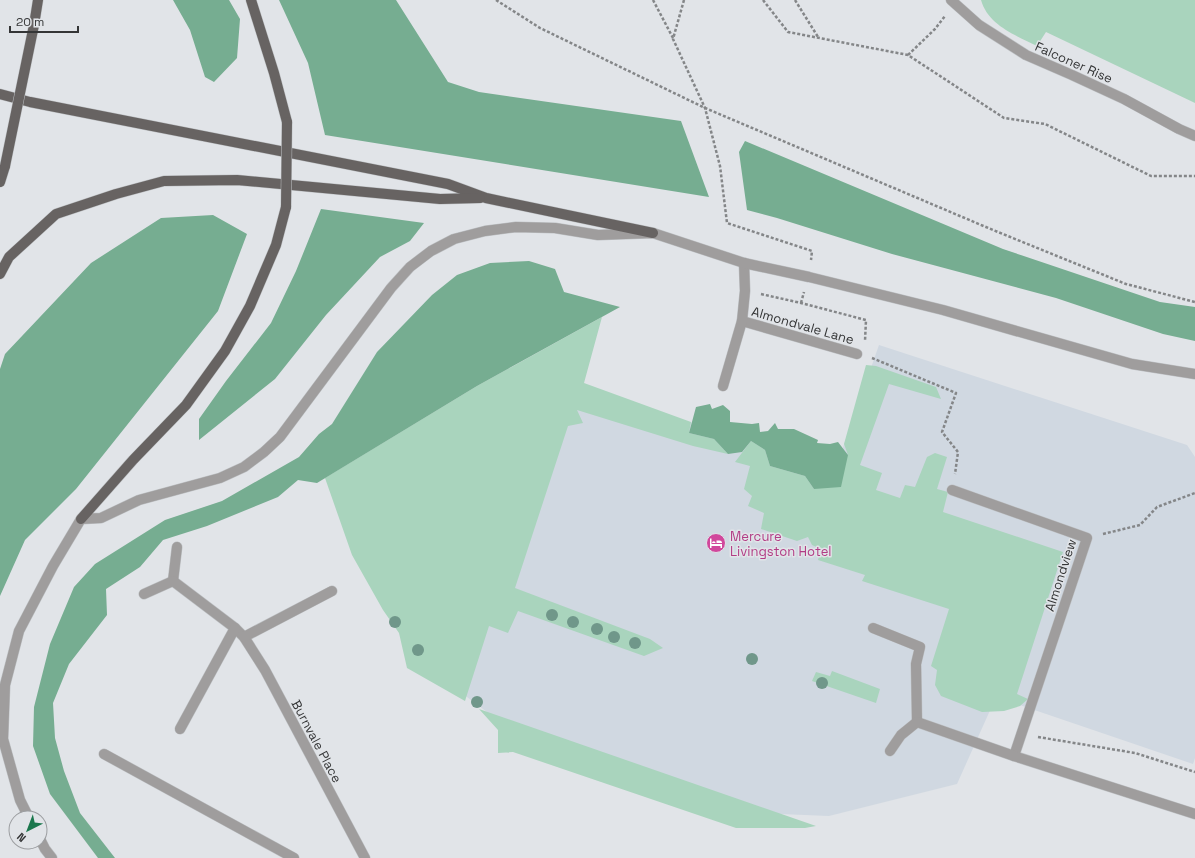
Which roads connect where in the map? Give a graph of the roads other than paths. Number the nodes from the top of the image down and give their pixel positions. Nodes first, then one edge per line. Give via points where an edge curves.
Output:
1 (38, 0) edge
2 (251, 0) edge
3 (953, 2) edge
4 (0, 94) edge
5 (1195, 136) edge
6 (0, 182) edge
7 (486, 198) junction
8 (653, 233) junction
9 (744, 263) junction
10 (0, 274) edge
11 (742, 321) junction
12 (857, 354) dead end
13 (1195, 374) edge
14 (723, 386) dead end
15 (952, 490) road end
16 (81, 519) junction
17 (177, 547) dead end
18 (173, 580) junction
19 (332, 591) dead end
20 (144, 594) dead end
21 (235, 628) junction
22 (873, 628) dead end
23 (244, 637) junction
24 (917, 722) junction
25 (180, 729) dead end
26 (890, 751) dead end
27 (104, 754) dead end
28 (1014, 756) junction
29 (25, 810) edge
30 (1195, 814) edge
31 (46, 850) edge
32 (52, 858) edge
33 (294, 858) edge
34 (365, 858) edge

1 - 6 main road, bridge
2 - 16 main road, bridge via 287,122 286,207 276,244 250,306 224,351 186,405
3 - 5 street, Falconer Rise via 979,25 1026,55 1124,99
4 - 7 main road via 448,184
7 - 8 main road
7 - 10 main road via 440,199 237,180 164,181 56,214 9,257
8 - 9 street
8 - 16 street via 598,235 555,228 516,227 454,239 410,267 390,288 280,437 259,456 244,467 220,478 139,500 101,518
9 - 11 street, Almondvale Lane
9 - 13 street via 943,310 1132,364
11 - 12 street, Almondvale Lane
11 - 14 street, Almondvale Lane
15 - 28 street, Almondview via 1087,538
16 - 29 street via 19,631 5,685 3,739
17 - 18 street
18 - 20 street
18 - 21 street, Burnvale Place
19 - 23 street
21 - 23 street, Burnvale Place
21 - 25 street
22 - 24 street via 920,647 916,664
23 - 34 street, Burnvale Place via 265,670
24 - 26 street via 901,735
24 - 28 street
27 - 33 street
28 - 30 street
31 - 32 street

